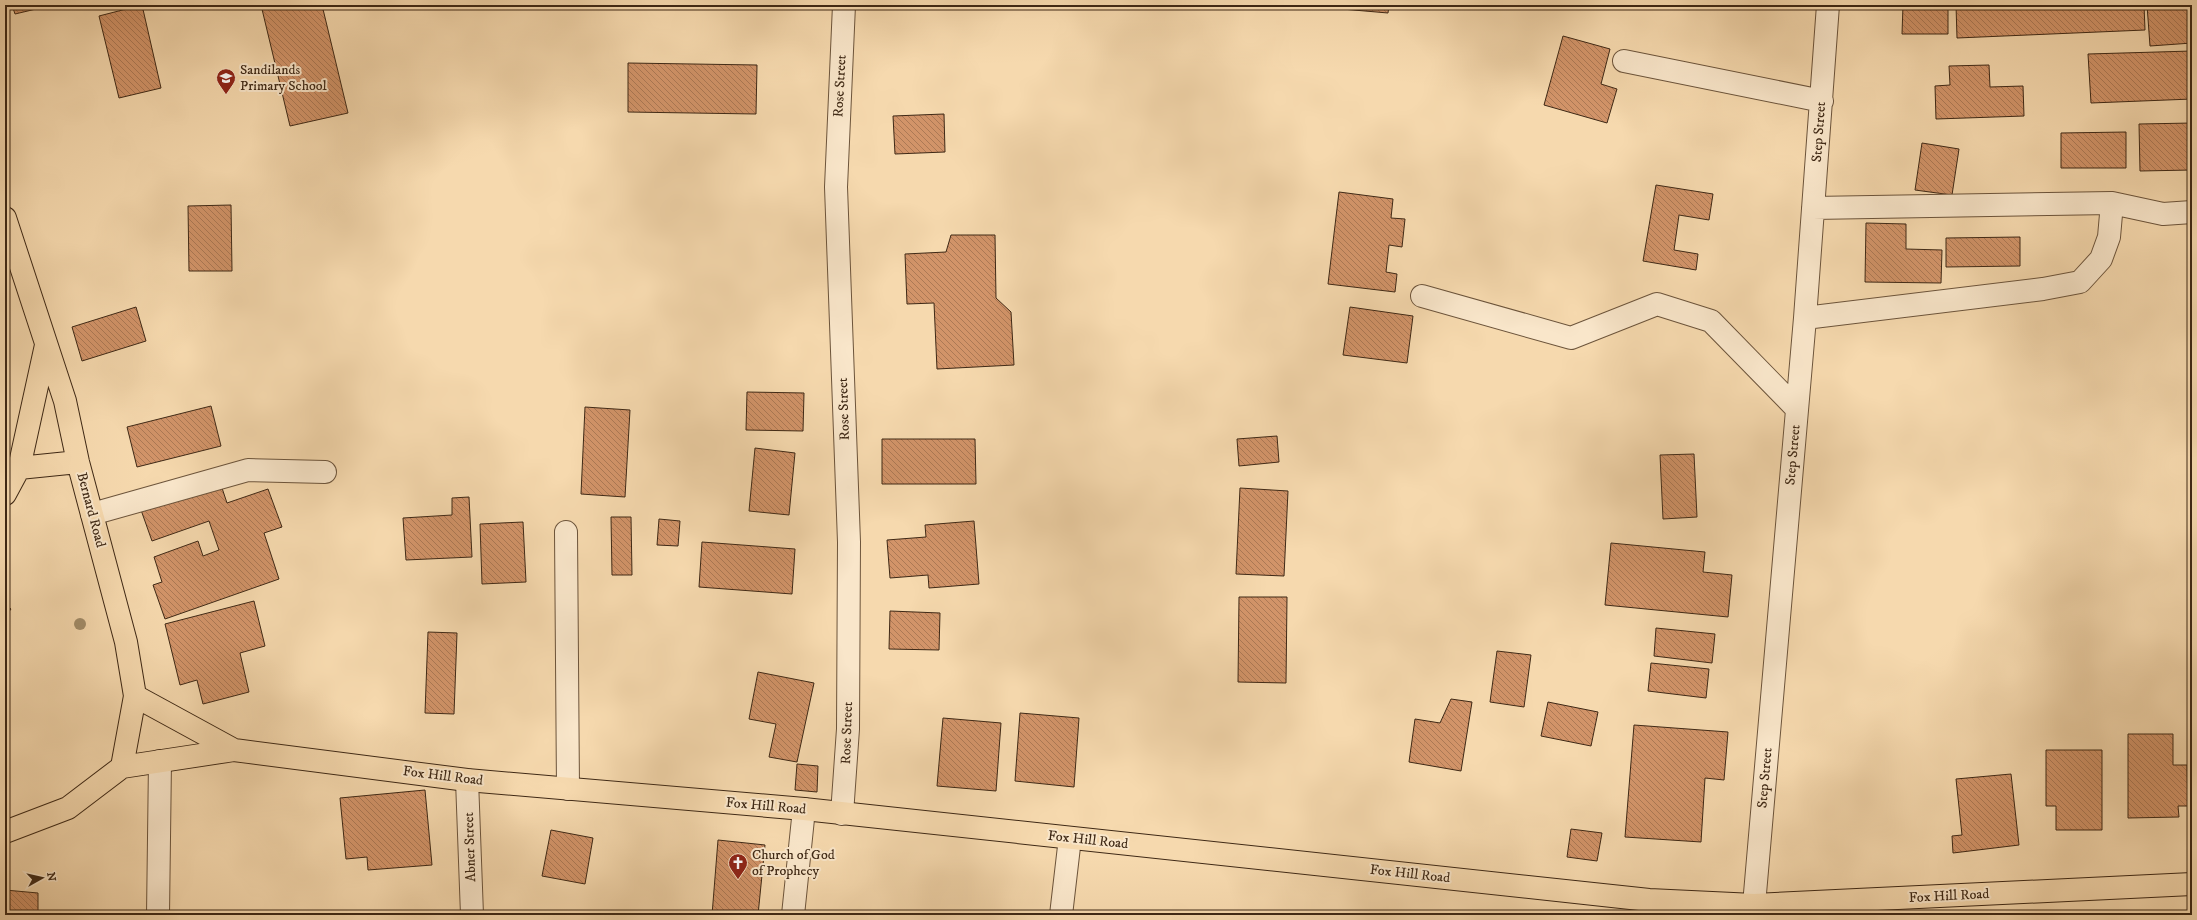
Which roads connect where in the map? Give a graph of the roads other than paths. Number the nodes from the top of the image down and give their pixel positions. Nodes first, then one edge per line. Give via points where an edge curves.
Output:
1 (844, 5) edge
2 (1828, 5) edge
3 (1624, 61) dead end
4 (1822, 101) junction
5 (2112, 203) junction
6 (1813, 208) junction
7 (2192, 212) edge
8 (5, 218) edge
9 (1422, 296) dead end
10 (1805, 318) junction
11 (46, 345) junction
12 (1798, 409) junction
13 (78, 462) junction
14 (19, 468) junction
15 (325, 472) dead end
16 (5, 494) edge
17 (92, 514) junction
18 (566, 532) dead end
19 (135, 696) junction
20 (234, 750) junction
21 (160, 761) junction
22 (122, 767) junction
23 (467, 780) junction
24 (568, 789) junction
25 (804, 810) junction
26 (842, 814) junction
27 (5, 832) edge
28 (1070, 838) junction
29 (2192, 884) edge
30 (1754, 905) junction
31 (158, 915) edge
32 (472, 915) edge
33 (792, 915) edge
34 (1061, 915) edge

1 - 26 street, Rose Street via 836,187 849,542 848,729
2 - 4 street, Step Street
3 - 4 street
4 - 6 street, Step Street
5 - 6 street
5 - 7 street via 2163,214
5 - 10 street via 2109,237 2101,259 2080,282 2043,289
6 - 10 street, Step Street
8 - 11 main road, Bernard Road
9 - 12 street via 1570,338 1657,304 1711,322
10 - 12 street, Step Street
11 - 13 main road, Bernard Road via 65,401
11 - 14 main road
12 - 30 street, Step Street
13 - 14 main road
13 - 17 main road, Bernard Road
14 - 16 main road
15 - 17 street via 248,470
17 - 19 main road, Bernard Road via 126,642
18 - 24 street
19 - 20 main road
19 - 22 main road, Bernard Road
20 - 21 main road, Fox Hill Road
20 - 23 main road, Fox Hill Road
21 - 22 main road, Fox Hill Road
21 - 31 street
22 - 27 main road, Fox Hill Road via 68,808
23 - 24 main road, Fox Hill Road
23 - 32 street, Abner Street
24 - 25 main road, Fox Hill Road
25 - 26 main road, Fox Hill Road
25 - 33 street
26 - 28 main road, Fox Hill Road
28 - 30 main road, Fox Hill Road via 1650,900
28 - 34 street
29 - 30 main road, Fox Hill Road

